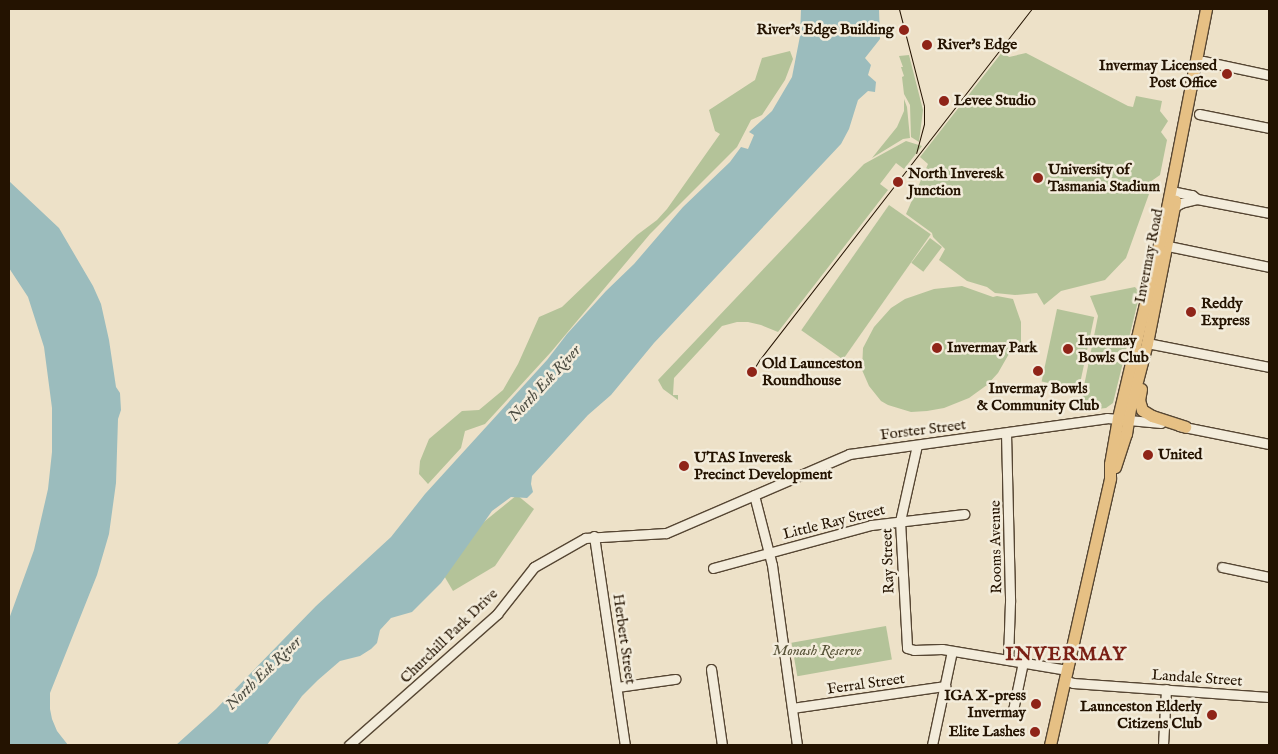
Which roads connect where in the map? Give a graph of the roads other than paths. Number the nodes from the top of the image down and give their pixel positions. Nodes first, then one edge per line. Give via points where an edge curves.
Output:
1 (1211, 12) edge
2 (1203, 61) junction
3 (1269, 75) edge
4 (1189, 92) junction
5 (1199, 114) dead end
6 (1269, 128) edge
7 (1173, 192) junction
8 (1197, 199) junction
9 (1174, 207) junction
10 (1269, 213) edge
11 (1168, 246) junction
12 (1269, 267) edge
13 (1146, 346) junction
14 (1269, 367) edge
15 (1123, 419) junction
16 (1185, 427) junction
17 (1006, 433) junction
18 (1269, 444) edge
19 (917, 445) junction
20 (754, 495) junction
21 (964, 514) dead end
22 (900, 521) junction
23 (594, 536) junction
24 (769, 552) junction
25 (1222, 567) dead end
26 (713, 568) dead end
27 (1269, 577) edge
28 (907, 648) joint
29 (952, 651) junction
30 (1008, 660) junction
31 (1023, 662) junction
32 (711, 669) dead end
33 (1066, 675) junction
34 (675, 679) dead end
35 (945, 686) junction
36 (617, 688) junction
37 (1166, 689) junction
38 (1269, 697) edge
39 (792, 708) junction
40 (1013, 710) dead end
41 (349, 745) edge
42 (625, 745) edge
43 (722, 745) edge
44 (797, 745) edge
45 (932, 745) edge
46 (1050, 745) edge
47 (1163, 745) edge

1 - 2 main road, Invermay Road
1 - 4 main road, Invermay Road via 1199,44
2 - 3 street
2 - 4 main road via 1199,62
2 - 7 main road, Invermay Road
4 - 7 main road, Invermay Road
5 - 6 street
7 - 8 street
7 - 9 main road, Invermay Road
7 - 15 main road, Invermay Road
8 - 9 street
8 - 10 street
9 - 11 main road, Invermay Road
11 - 12 street
11 - 13 main road, Invermay Road
13 - 14 street
13 - 15 main road, Invermay Road
13 - 16 main road via 1140,406 1152,416
15 - 16 street, Forster Street
15 - 17 street, Forster Street via 1107,418
15 - 33 main road, Invermay Road via 1118,462 1110,478
16 - 18 street, Forster Street
17 - 19 street, Forster Street
17 - 30 street, Rooms Avenue via 1010,602
19 - 20 street, Forster Street via 842,456
19 - 22 street, Ray Street
20 - 23 street, Forster Street via 666,533
20 - 24 street
21 - 22 street, Little Ray Street
22 - 24 street, Little Ray Street via 871,525
22 - 28 street, Ray Street
23 - 36 street, Herbert Street
23 - 41 street, Churchill Park Drive via 580,540 534,567 496,614
24 - 26 street, Little Ray Street
24 - 39 street
25 - 27 street
28 - 29 street, Landale Street
29 - 30 street, Landale Street
29 - 35 street
30 - 31 street, Landale Street
31 - 33 street, Landale Street
31 - 40 street
32 - 43 street
33 - 37 street, Landale Street
33 - 46 main road, Invermay Road
34 - 36 street
35 - 39 street, Ferral Street
35 - 45 street
36 - 42 street, Herbert Street
37 - 38 street, Landale Street
37 - 47 street
39 - 44 street

